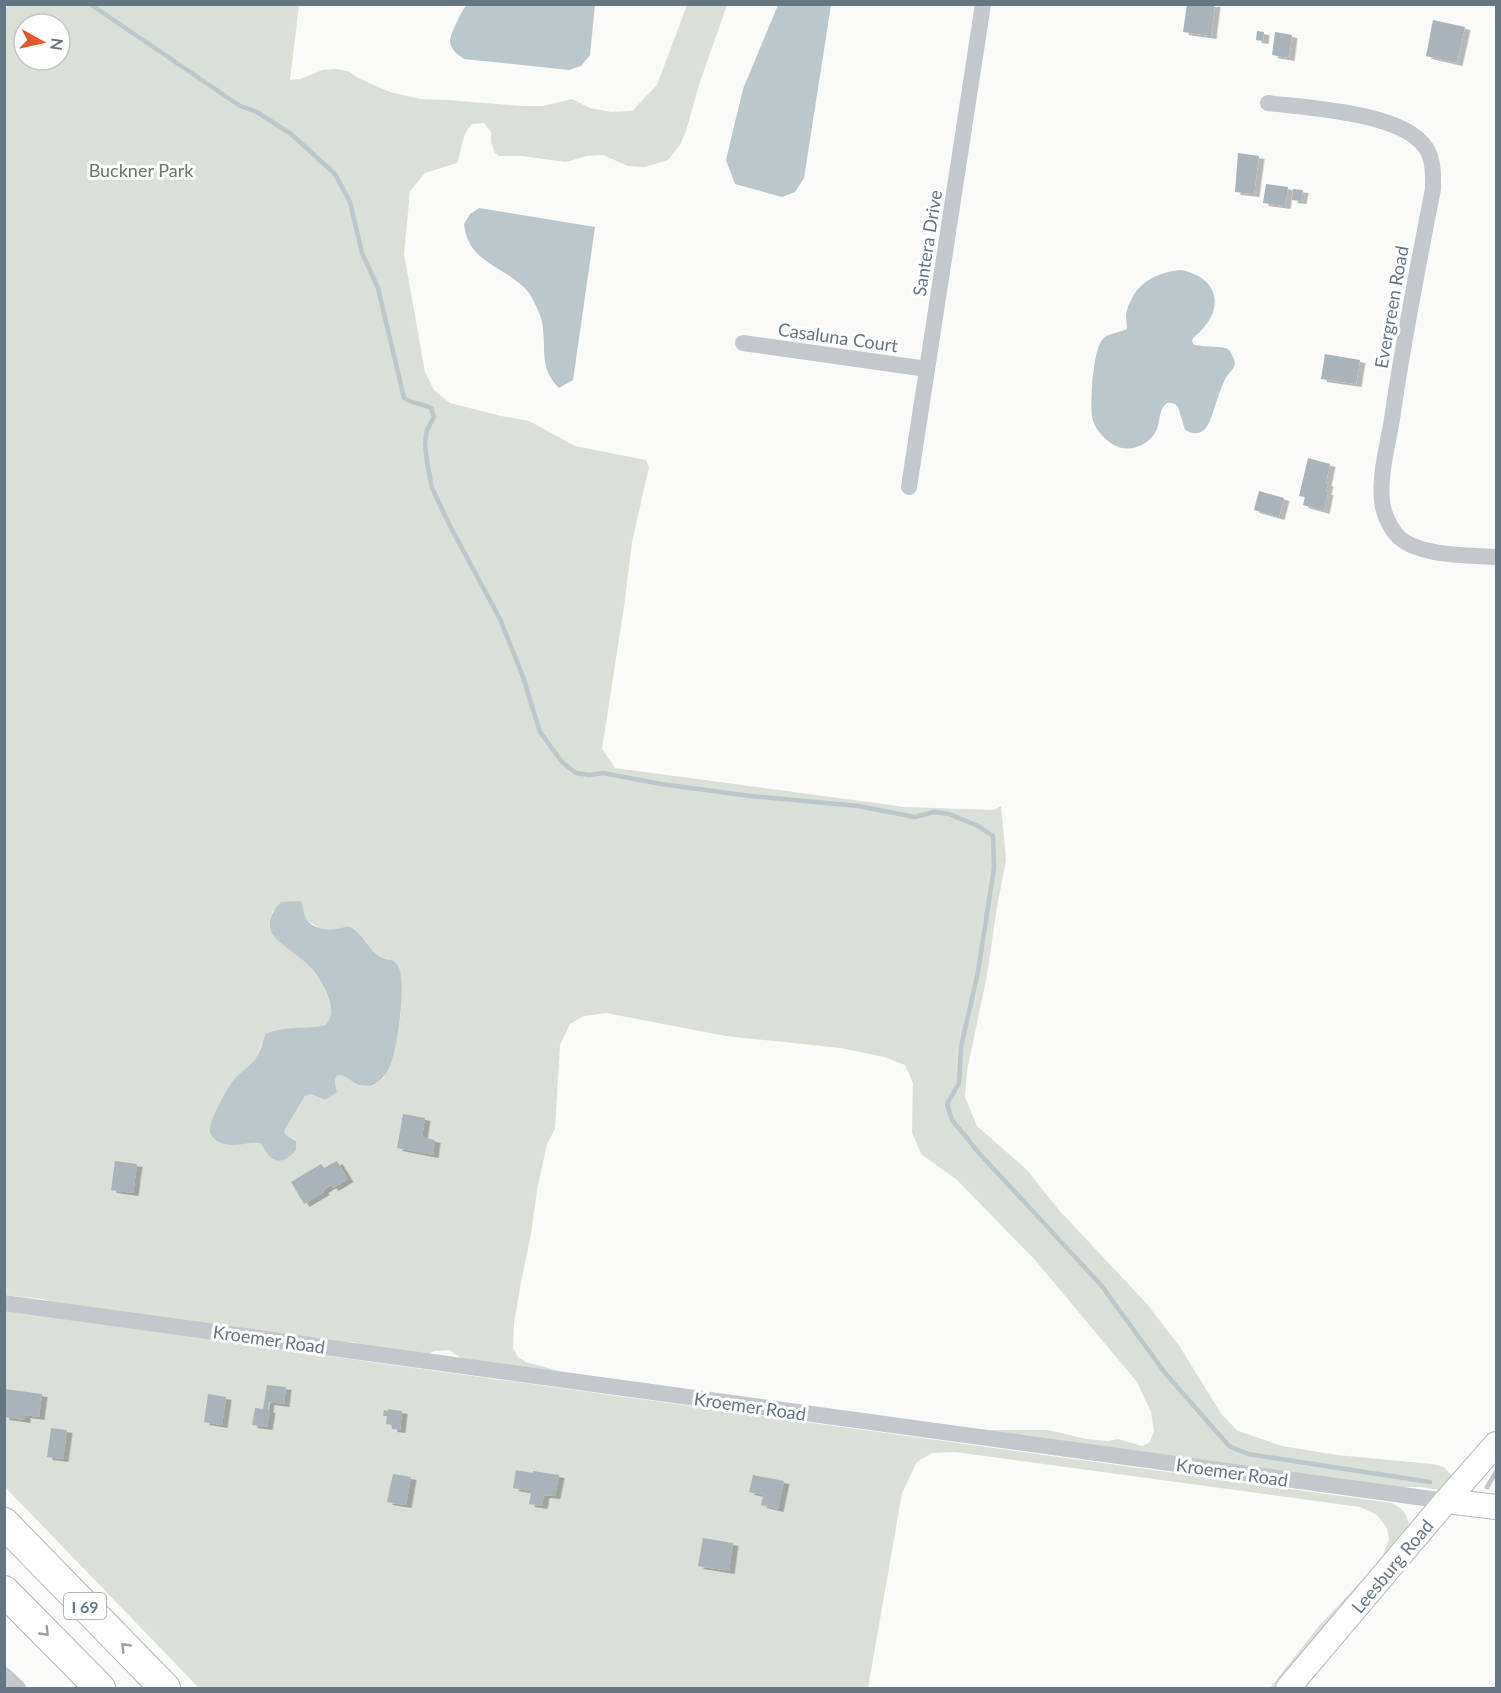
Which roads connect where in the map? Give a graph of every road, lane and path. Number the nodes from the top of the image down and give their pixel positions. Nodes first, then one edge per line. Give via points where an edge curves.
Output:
1 (983, 4) edge
2 (1268, 103) dead end
3 (743, 343) dead end
4 (927, 369) junction
5 (909, 487) dead end
6 (1497, 557) edge
7 (4, 1303) edge
8 (1497, 1444) edge
9 (1446, 1501) junction
10 (1497, 1507) edge
11 (4, 1523) edge
12 (4, 1590) edge
13 (4, 1675) edge
14 (18, 1689) edge
15 (99, 1689) edge
16 (165, 1689) edge
17 (1288, 1689) edge

1 - 4 street, Santera Drive
2 - 6 street, Evergreen Road via 1388,122 1407,131 1425,147 1433,166 1432,189 1394,403 1382,502 1389,525 1410,544 1433,552
3 - 4 street, Casaluna Court
4 - 5 street, Santera Drive
7 - 9 street, Kroemer Road
8 - 9 main road, Leesburg Road
9 - 10 main road, Kroemer Road
9 - 17 main road, Leesburg Road
16 -> 11 highway, I 69
12 -> 15 highway, I 69
13 - 14 street

